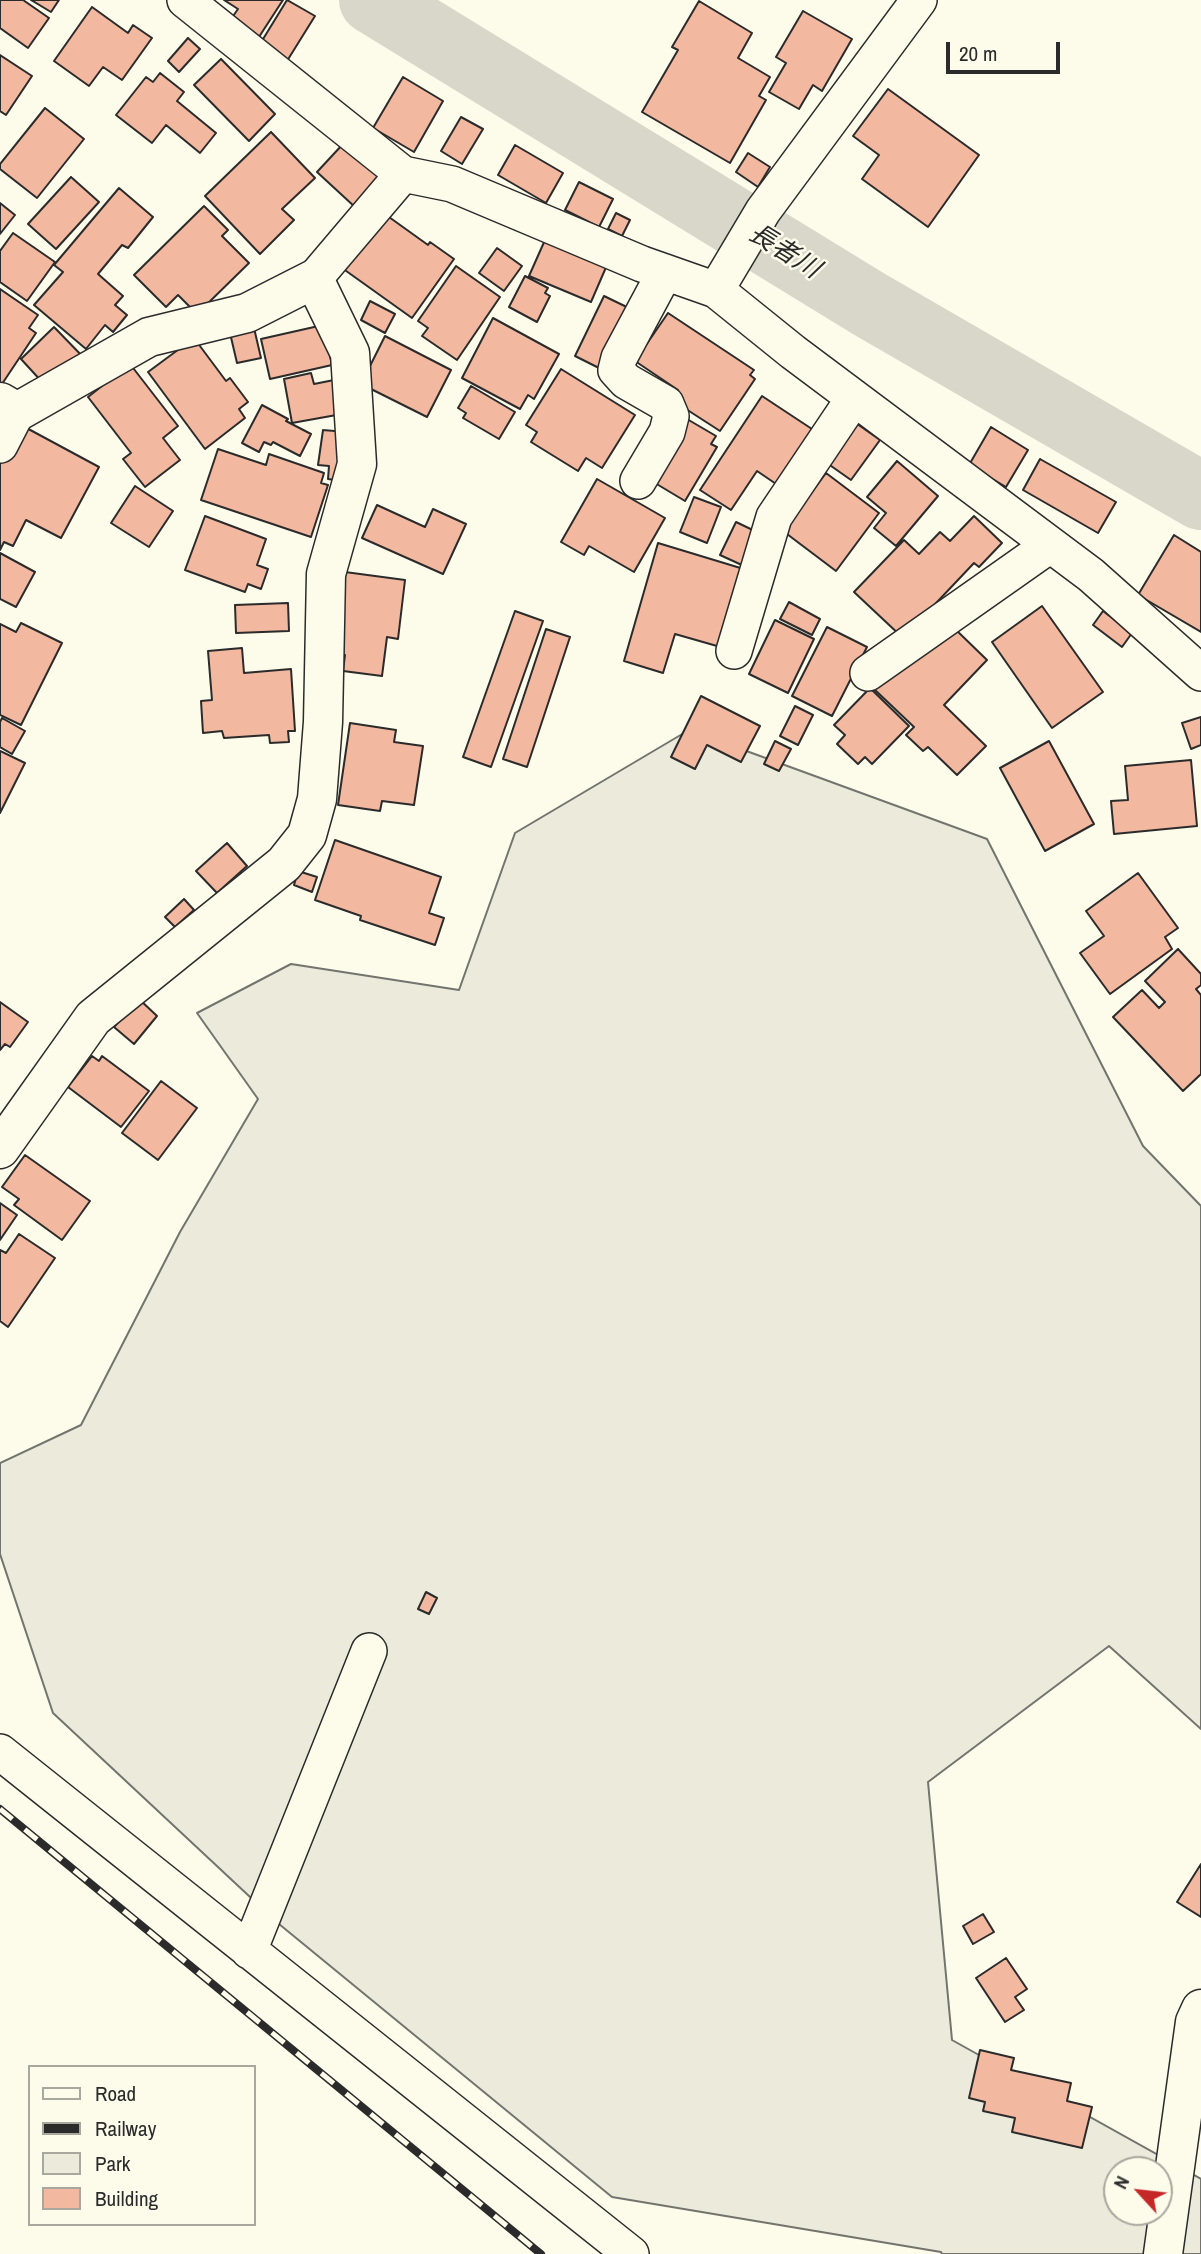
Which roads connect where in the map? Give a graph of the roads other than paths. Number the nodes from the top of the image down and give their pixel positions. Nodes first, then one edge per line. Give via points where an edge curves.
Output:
1 (185, 0) edge
2 (919, 0) edge
3 (403, 174) junction
4 (665, 272) junction
5 (314, 279) junction
6 (716, 290) junction
7 (854, 398) junction
8 (6, 420) edge
9 (638, 481) dead end
10 (1050, 545) junction
11 (734, 651) dead end
12 (868, 673) dead end
13 (1201, 673) edge
14 (0, 1149) edge
15 (369, 1651) dead end
16 (0, 1752) edge
17 (249, 1951) junction
18 (1201, 2009) edge
19 (631, 2254) edge
20 (1163, 2254) edge

1 - 3 street
2 - 6 street via 763,211
3 - 4 street via 452,184
3 - 5 street
4 - 6 street
4 - 9 street via 616,370 666,404 671,416 667,432
5 - 8 street via 247,313 149,337
5 - 14 street via 350,353 357,464 326,574 323,722 317,799 307,835 284,864 93,1018
6 - 7 street
7 - 10 street
7 - 11 street via 774,517
10 - 12 street
10 - 13 street via 1091,575
15 - 17 street
16 - 17 street
17 - 19 street
18 - 20 street via 1195,2022

